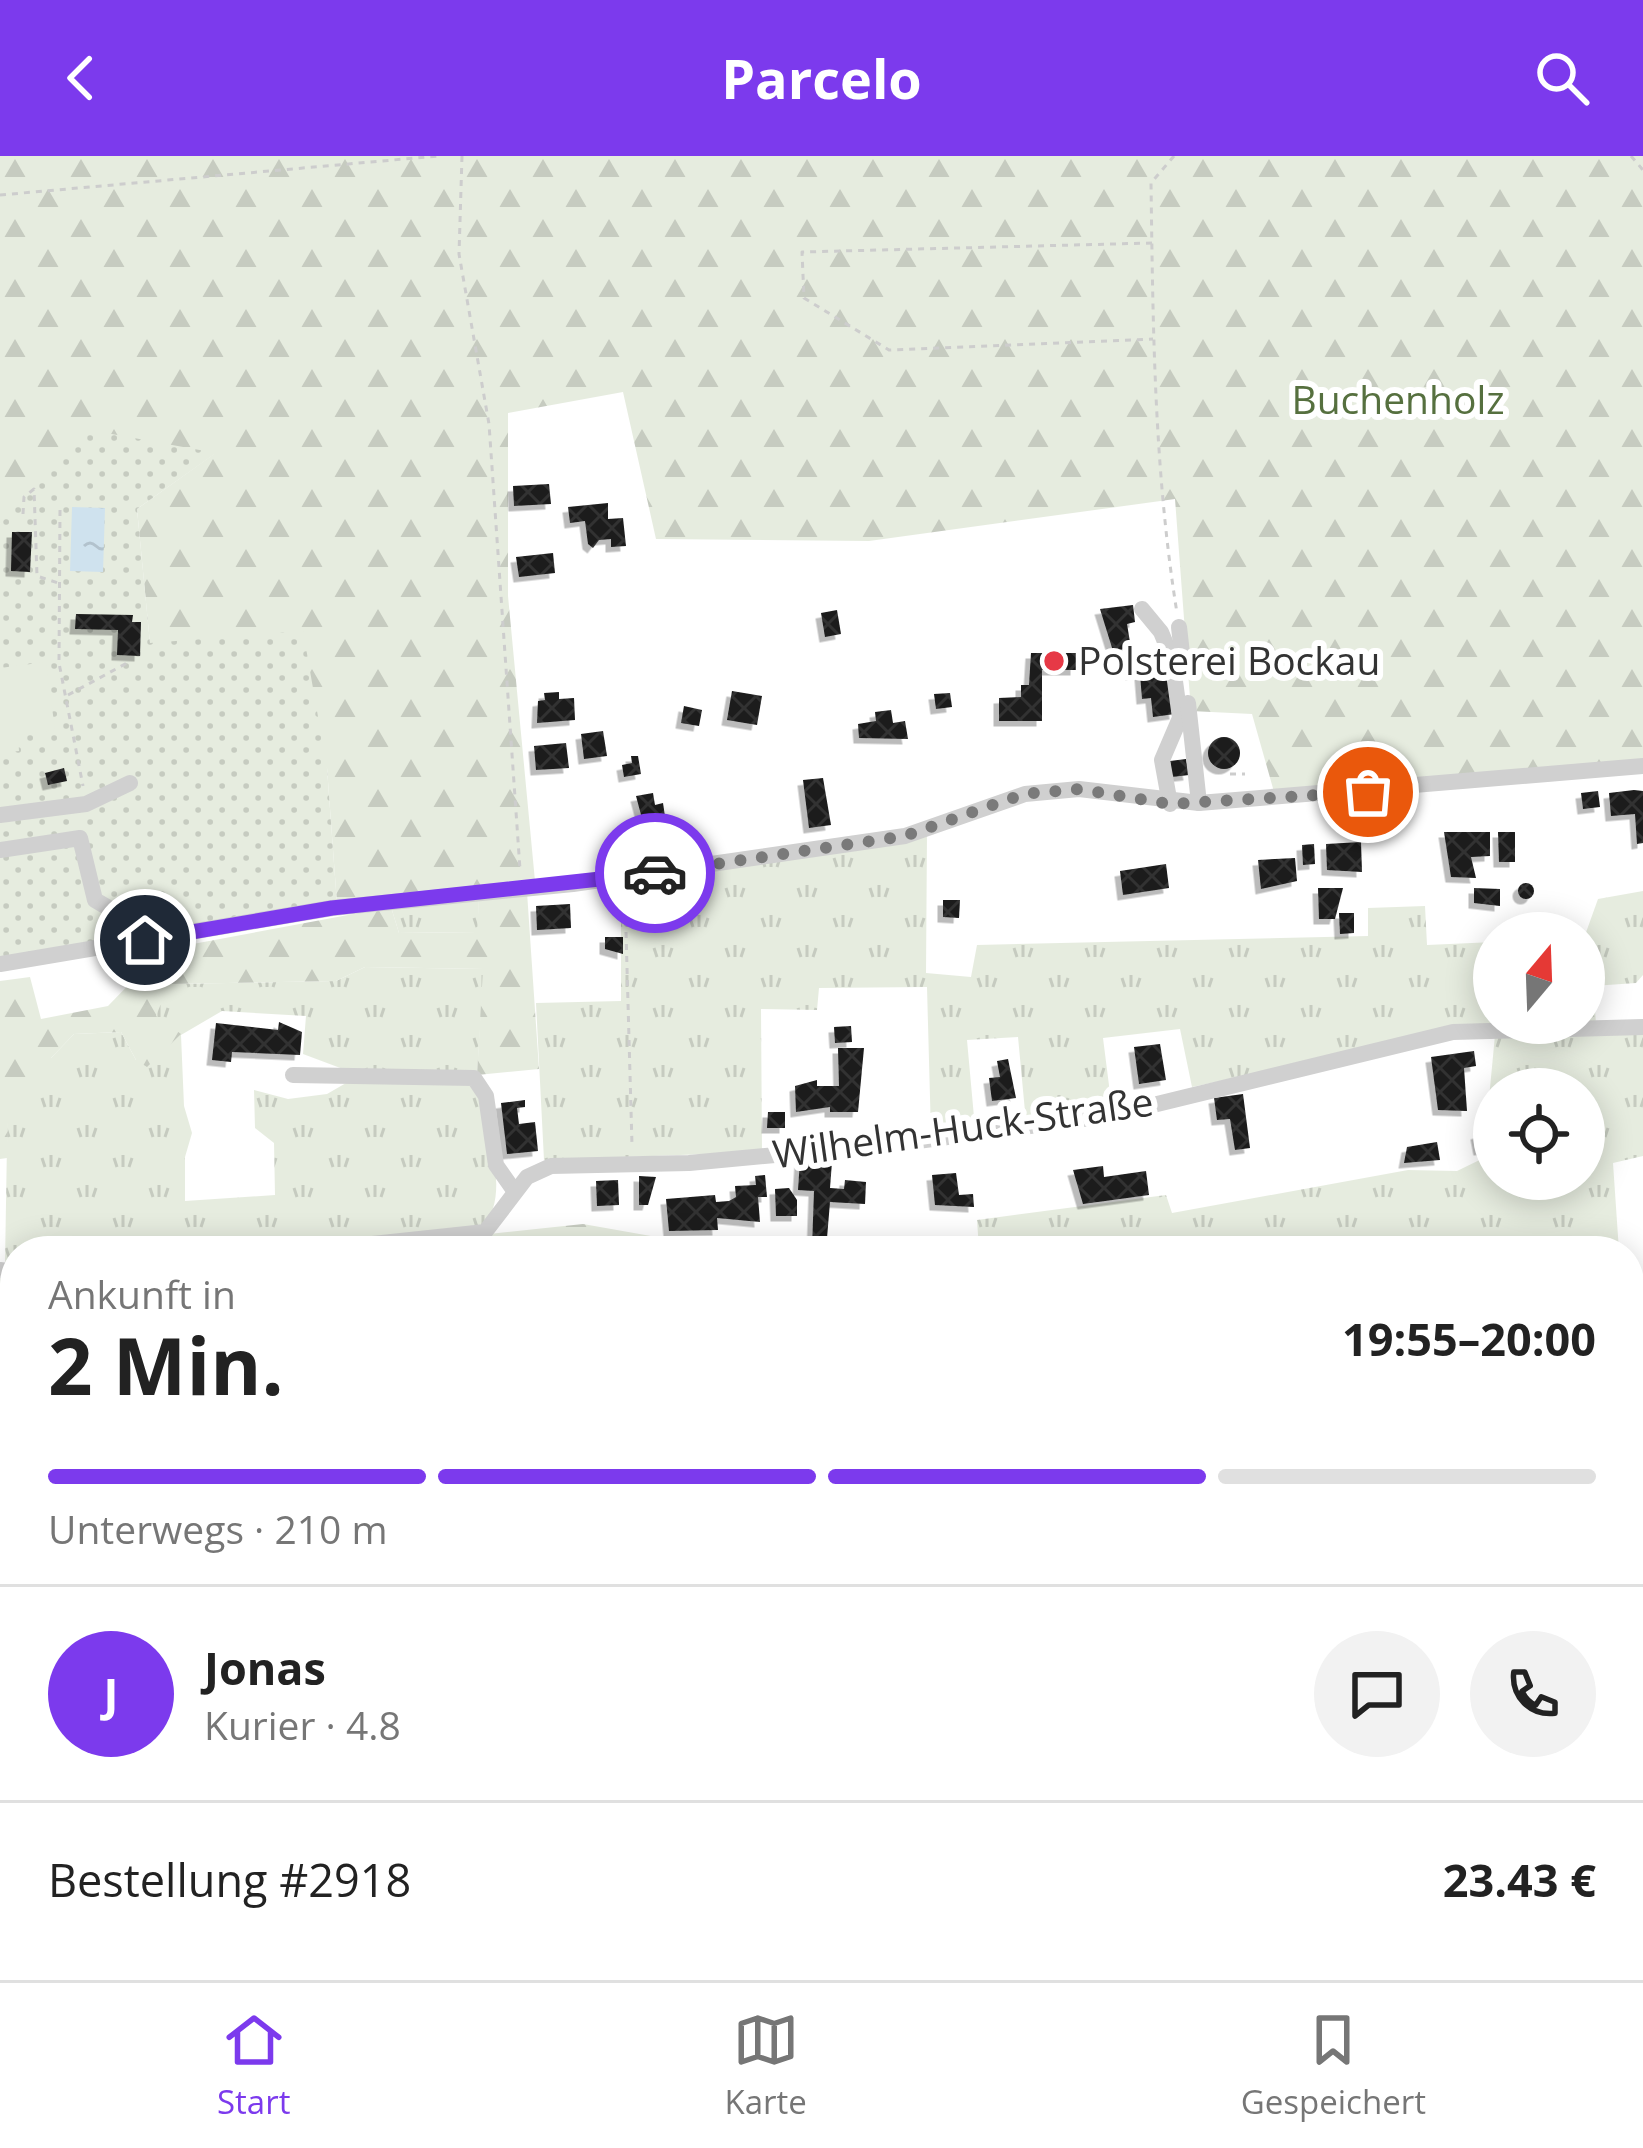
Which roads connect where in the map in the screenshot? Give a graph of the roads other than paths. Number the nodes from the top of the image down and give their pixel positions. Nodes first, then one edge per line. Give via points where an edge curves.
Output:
1 (1142, 609) dead end
2 (1179, 627) road end
3 (1643, 766) edge
4 (130, 783) dead end
5 (1199, 803) junction
6 (1170, 804) junction
7 (0, 815) edge
8 (0, 850) edge
9 (145, 940) junction
10 (0, 964) edge
11 (1643, 1027) edge
12 (293, 1075) dead end
13 (515, 1192) junction
14 (448, 1236) edge

1 - 6 street via 1172,659 1180,718 1162,760
2 - 5 street
3 - 5 street
4 - 7 street via 86,804
5 - 6 street
6 - 9 street via 1079,789 1024,794 905,836 332,908
8 - 9 street via 80,838 94,900 136,924
9 - 10 street
11 - 13 street, Wilhelm-Huck-Straße via 1453,1032 1112,1115 895,1144 551,1166
12 - 13 street via 474,1078 486,1096 496,1165
13 - 14 street, Wilhelm-Huck-Straße via 485,1232

